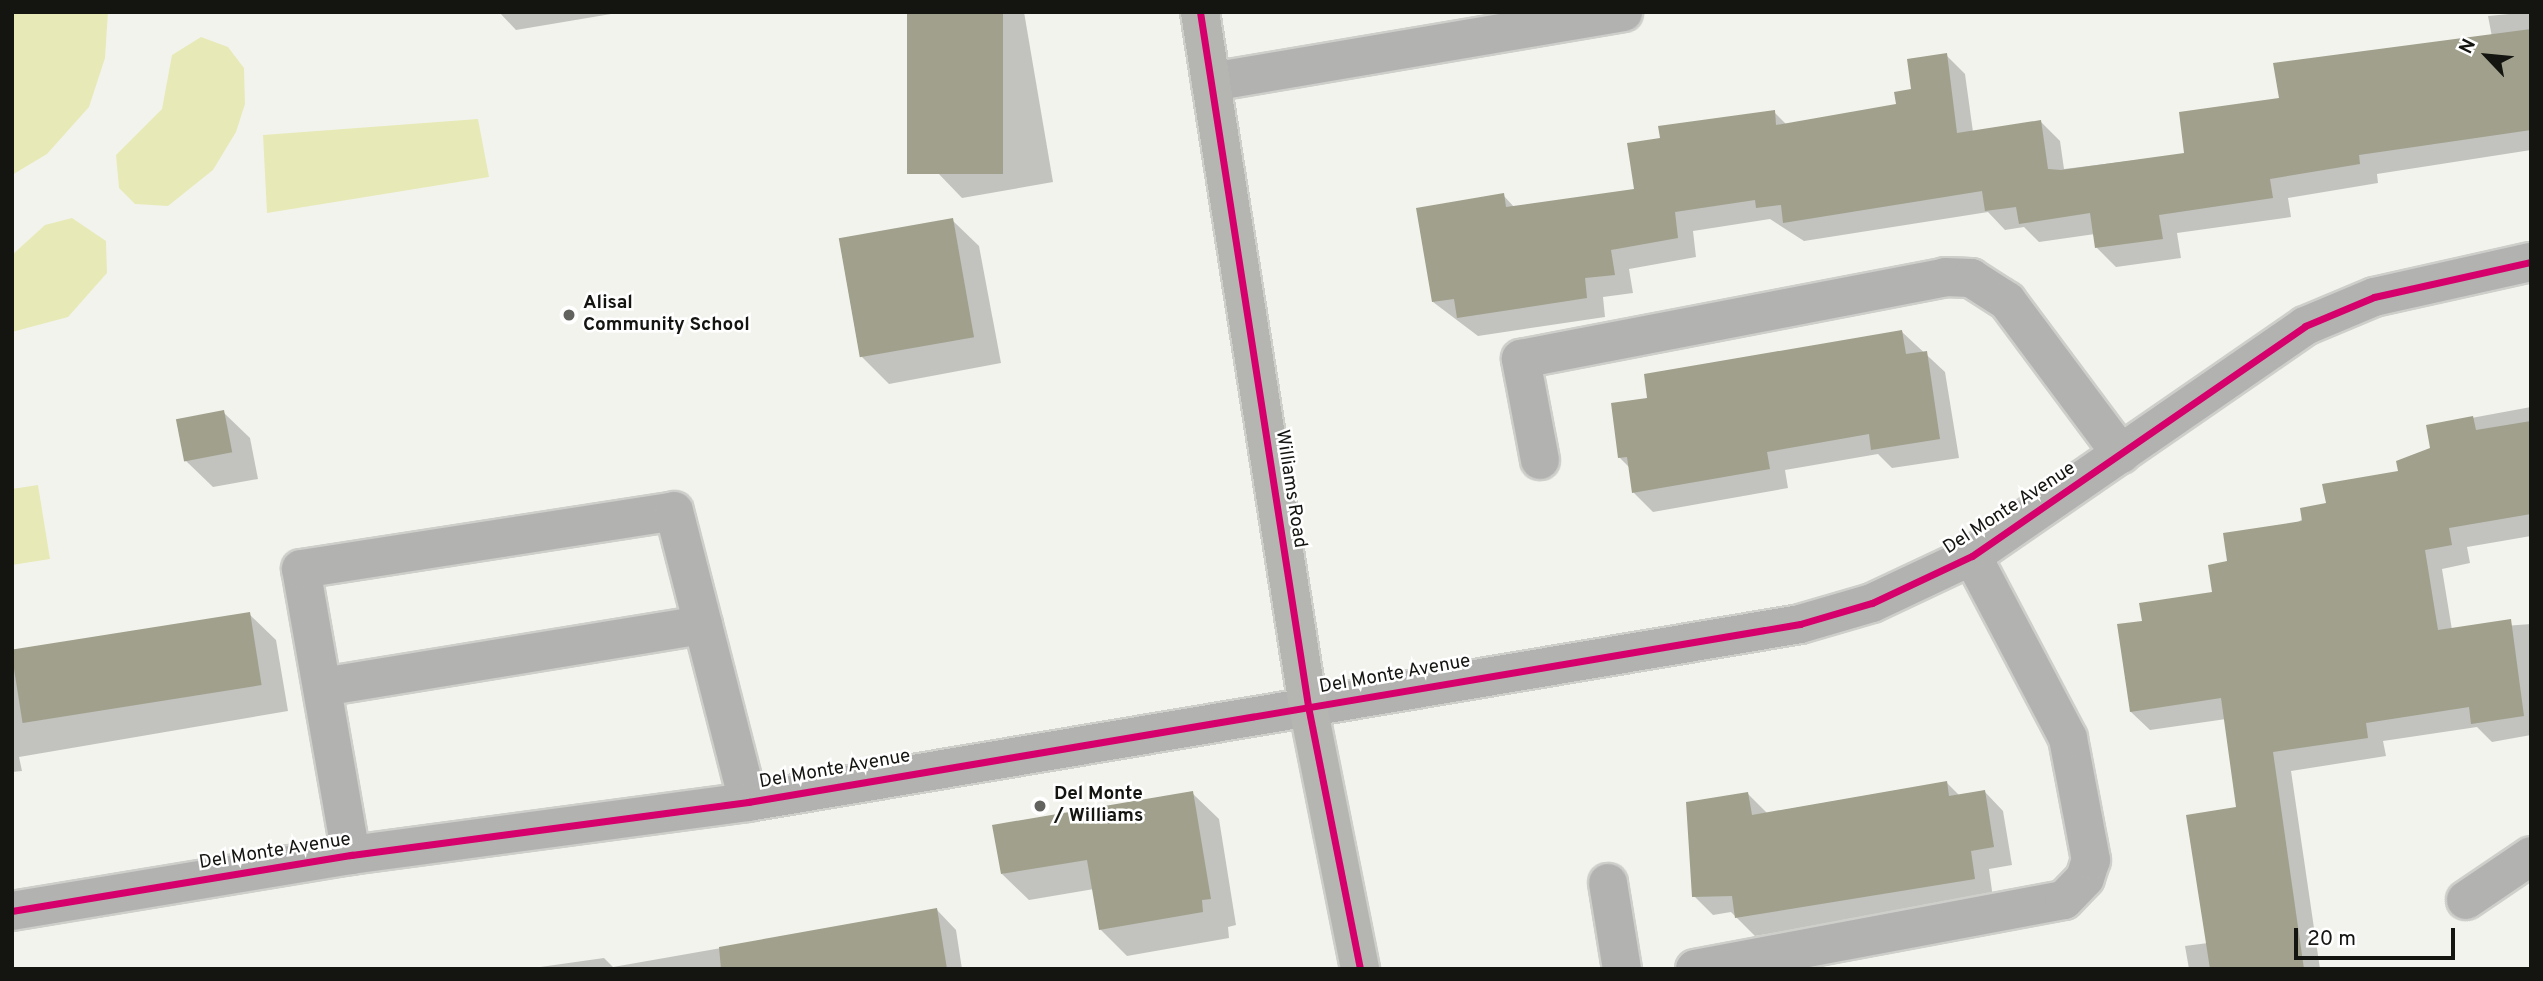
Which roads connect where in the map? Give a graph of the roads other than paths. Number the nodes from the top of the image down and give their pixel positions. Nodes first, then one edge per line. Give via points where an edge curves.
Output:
1 (1200, 12) edge
2 (1623, 12) edge
3 (1518, 21) edge
4 (1211, 82) junction
5 (2531, 262) edge
6 (2122, 454) junction
7 (1540, 460) dead end
8 (1972, 556) junction
9 (703, 625) junction
10 (323, 687) junction
11 (1308, 706) junction
12 (748, 802) junction
13 (351, 855) junction
14 (2531, 856) edge
15 (1608, 883) dead end
16 (2466, 900) dead end
17 (12, 911) edge
18 (1360, 969) edge
19 (1622, 969) edge
20 (1695, 969) edge

1 - 4 main road, Williams Road
2 - 3 street
3 - 4 street
4 - 11 main road, Williams Road
5 - 6 street, Del Monte Avenue via 2374,297 2305,326
6 - 7 street via 2007,301 1971,278 1945,277 1521,359
6 - 8 street, Del Monte Avenue
8 - 11 street, Del Monte Avenue via 1872,603 1800,624
8 - 20 street via 2068,738 2091,860 2085,878 2064,900
9 - 10 street
9 - 10 street via 674,511 301,569
9 - 12 street
10 - 13 street
11 - 12 street, Del Monte Avenue
11 - 18 main road, Williams Road
12 - 13 street, Del Monte Avenue
13 - 17 street, Del Monte Avenue
14 - 16 street
15 - 19 street

